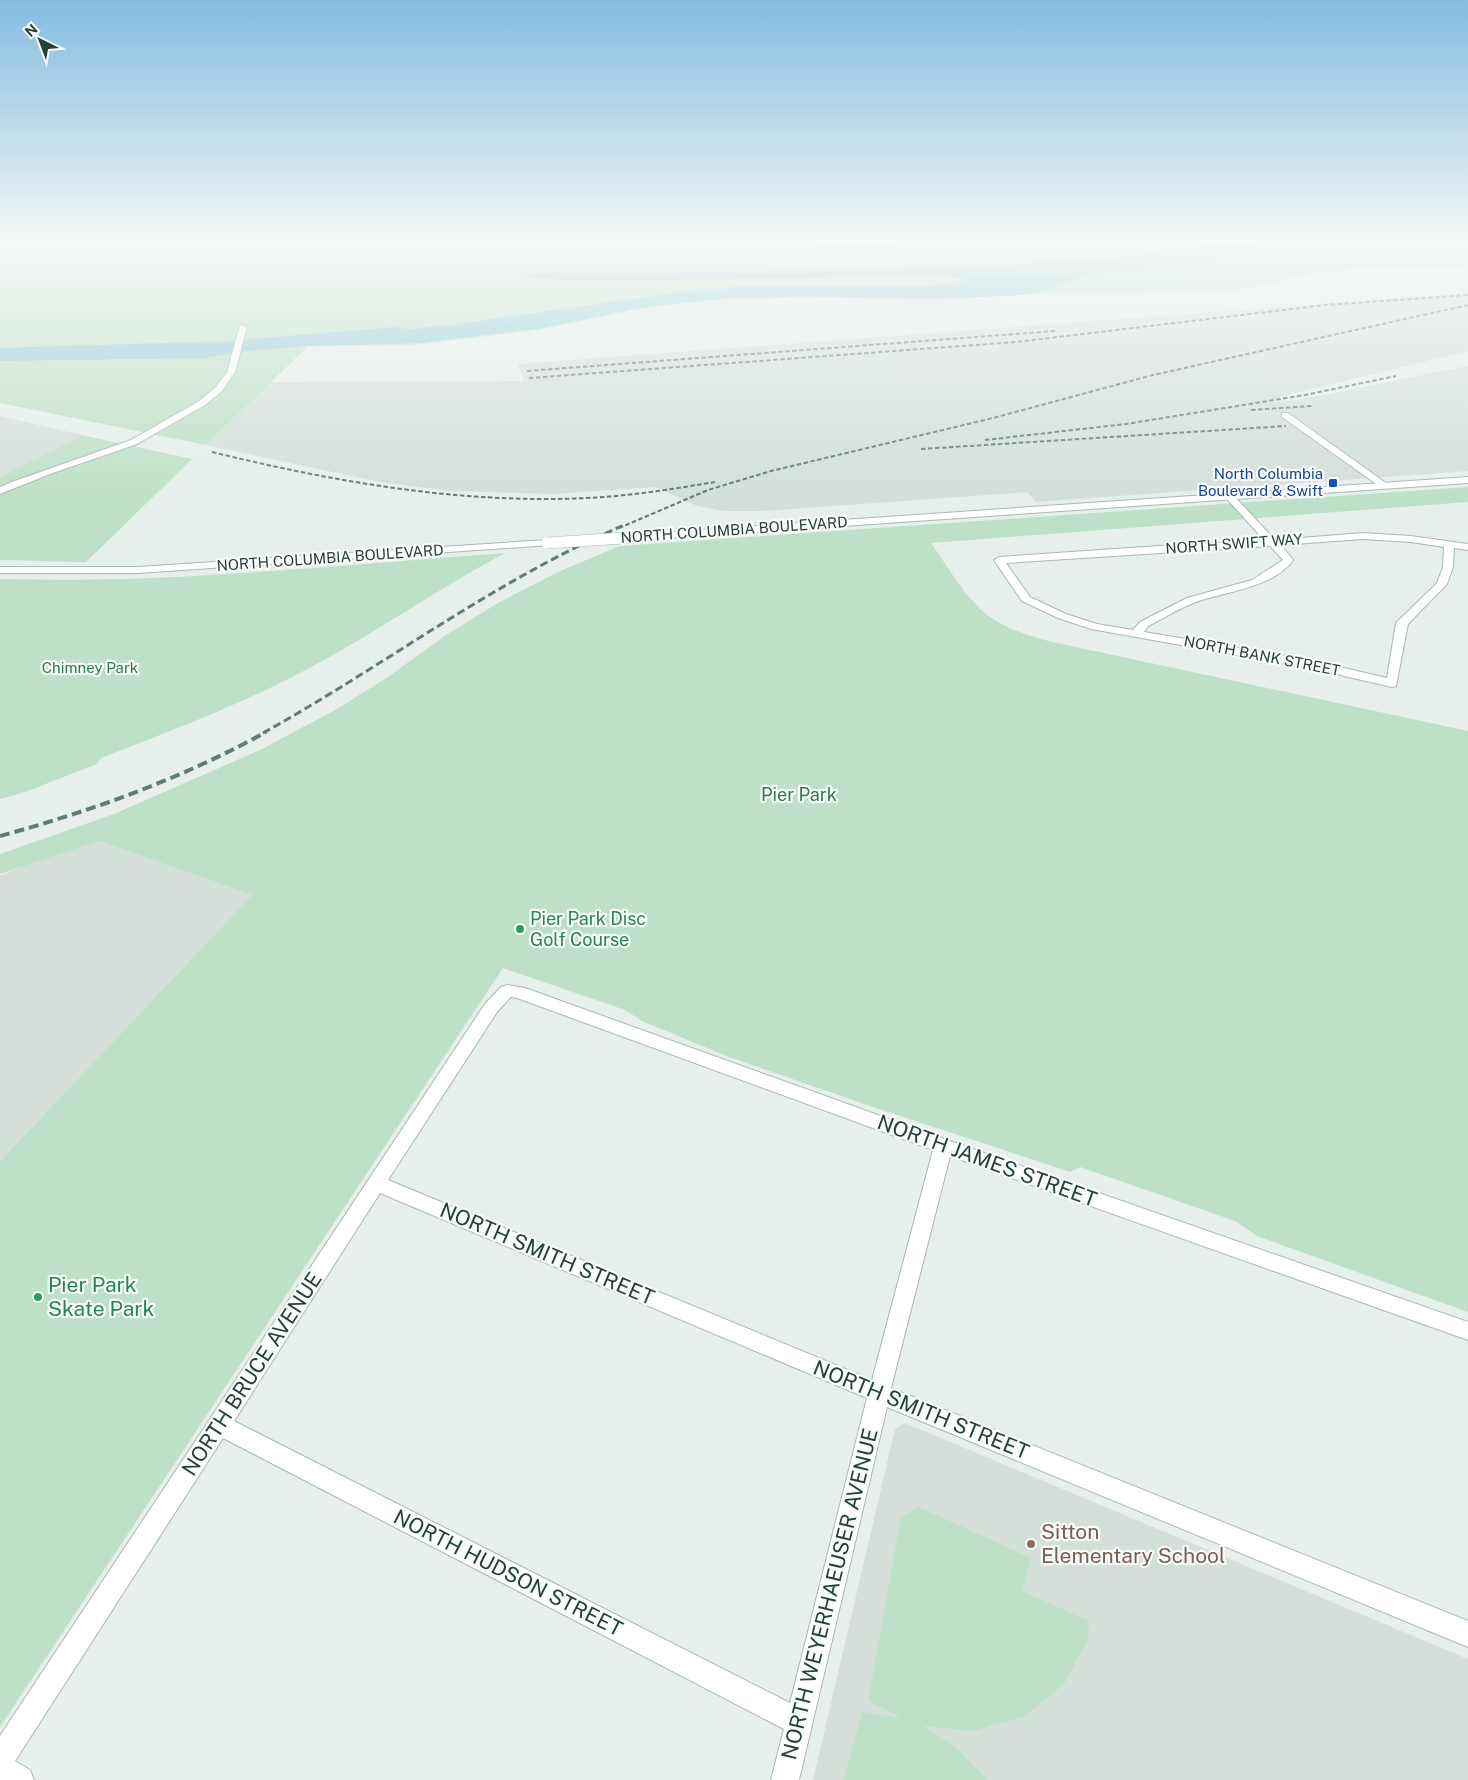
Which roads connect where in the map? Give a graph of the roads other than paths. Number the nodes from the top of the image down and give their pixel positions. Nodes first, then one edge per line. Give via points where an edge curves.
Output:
1 (243, 327) dead end
2 (1285, 415) dead end
3 (1468, 480) edge
4 (1386, 486) junction
5 (0, 491) edge
6 (1230, 497) junction
7 (1273, 543) junction
8 (1449, 544) junction
9 (1468, 547) edge
10 (999, 560) joint
11 (0, 570) edge
12 (1137, 633) junction
13 (506, 991) joint
14 (943, 1146) junction
15 (375, 1183) junction
16 (1468, 1331) edge
17 (879, 1393) junction
18 (218, 1424) junction
19 (1468, 1634) edge
20 (798, 1722) junction
21 (0, 1760) edge
22 (0, 1767) edge
23 (20, 1780) edge
24 (785, 1780) edge

1 - 5 street via 228,379 197,406 142,438 38,474
2 - 4 street
3 - 4 street, NORTH COLUMBIA BOULEVARD
4 - 6 street, NORTH COLUMBIA BOULEVARD
6 - 7 street
6 - 11 street, NORTH COLUMBIA BOULEVARD, bridge via 138,570
7 - 8 street, NORTH SWIFT WAY via 1363,536
7 - 10 street, NORTH SWIFT WAY
7 - 12 street via 1288,560 1286,563 1256,582 1191,600 1144,624
8 - 9 street, NORTH SWIFT WAY
8 - 12 street, NORTH BANK STREET via 1448,567 1442,584 1402,623 1392,683 1310,664
10 - 12 street, NORTH BANK STREET via 1030,601 1095,627
13 - 14 street, NORTH JAMES STREET via 519,992
13 - 15 street, NORTH BRUCE AVENUE via 491,1008
14 - 16 street, NORTH JAMES STREET
14 - 17 street, NORTH WEYERHAEUSER AVENUE
15 - 17 street, NORTH SMITH STREET
15 - 18 street, NORTH BRUCE AVENUE
17 - 19 street, NORTH SMITH STREET
17 - 20 street, NORTH WEYERHAEUSER AVENUE
18 - 20 street, NORTH HUDSON STREET
18 - 21 street, NORTH BRUCE AVENUE
20 - 24 street, NORTH WEYERHAEUSER AVENUE
22 - 23 street

